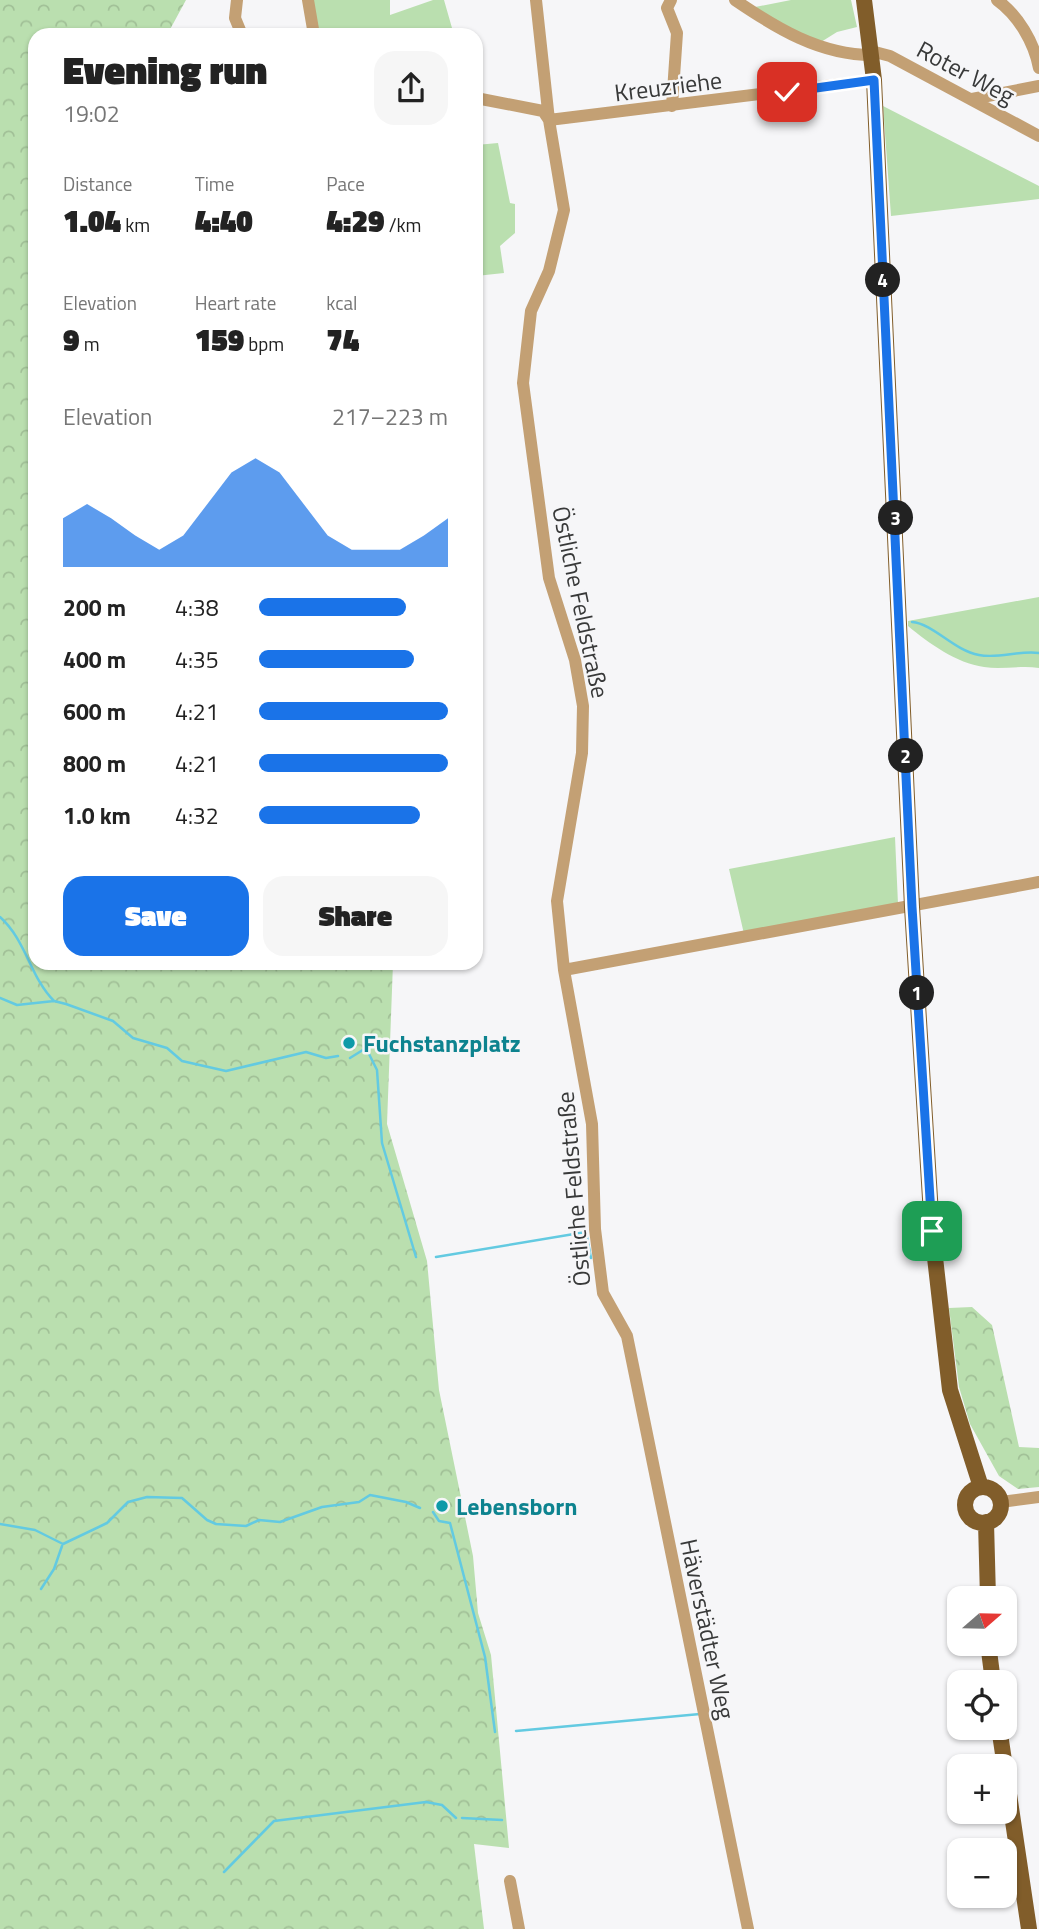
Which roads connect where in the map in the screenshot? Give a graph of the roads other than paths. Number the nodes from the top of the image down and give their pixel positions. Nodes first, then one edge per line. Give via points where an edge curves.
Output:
1 (237, 0) edge
2 (308, 0) edge
3 (537, 0) edge
4 (671, 0) edge
5 (735, 0) edge
6 (864, 0) edge
7 (997, 0) edge
8 (239, 28) edge
9 (313, 28) edge
10 (871, 53) junction
11 (1039, 68) edge
12 (874, 80) junction
13 (1039, 86) edge
14 (483, 99) edge
15 (972, 99) junction
16 (672, 106) junction
17 (549, 120) junction
18 (1039, 136) edge
19 (1039, 882) edge
20 (912, 907) junction
21 (564, 970) junction
22 (627, 1336) joint
23 (981, 1487) junction
24 (1039, 1497) edge
25 (1001, 1502) junction
26 (986, 1522) junction
27 (988, 1586) edge
28 (1001, 1740) edge
29 (510, 1881) dead end
30 (519, 1929) edge
31 (748, 1929) edge
32 (1029, 1929) edge

1 - 8 street
2 - 9 street
3 - 17 street, Östliche Feldstraße
4 - 16 street via 667,8 677,33
5 - 10 street, Roter Weg via 775,27 832,51
6 - 10 main road
7 - 11 street via 1026,34
10 - 12 main road
10 - 15 street, Roter Weg via 890,56
12 - 16 street, Kreuzriehe
12 - 20 main road
13 - 15 street
14 - 17 street via 543,111
15 - 18 street, Roter Weg
16 - 17 street, Kreuzriehe
17 - 21 street, Östliche Feldstraße via 564,210 549,271 531,311 523,383 549,578 575,660 583,706 582,753 557,901
19 - 20 street
20 - 21 street
20 - 23 main road via 943,1338 950,1390
21 - 22 street, Östliche Feldstraße via 592,1124 595,1224 603,1293
22 - 31 street, Häverstädter Weg
23 - 25 main road via 992,1489
23 - 26 main road via 967,1496 965,1508 971,1519
24 - 25 street
25 - 26 main road via 998,1514
26 - 27 main road
28 - 32 main road
29 - 30 street

